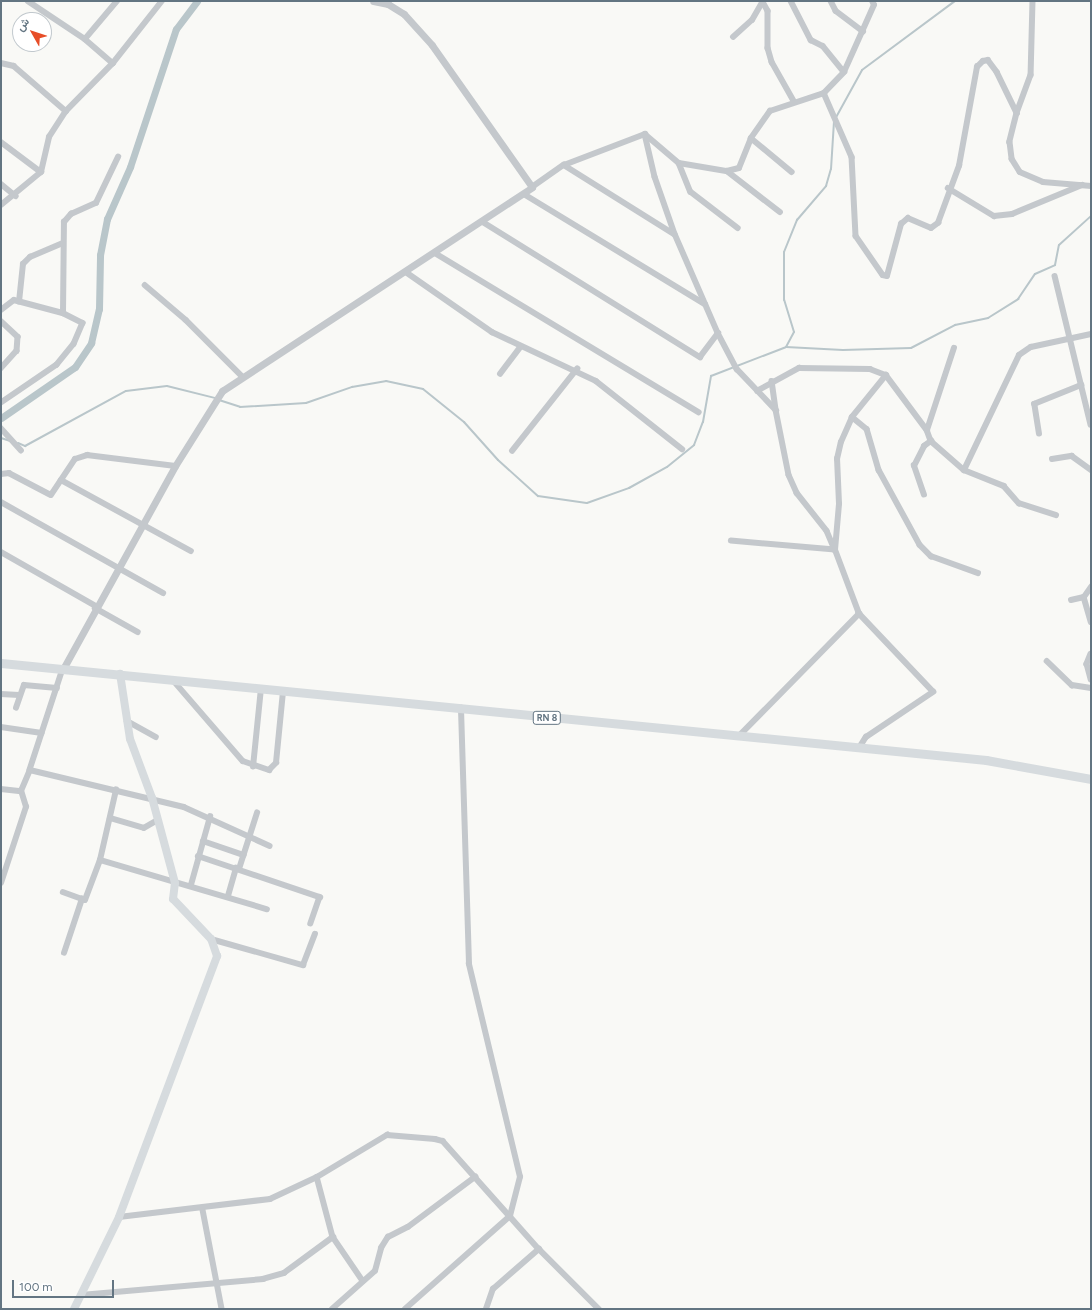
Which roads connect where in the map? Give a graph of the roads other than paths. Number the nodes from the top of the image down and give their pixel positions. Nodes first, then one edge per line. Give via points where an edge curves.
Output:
1 (28, 1) edge
2 (117, 1) edge
3 (162, 1) edge
4 (373, 1) edge
5 (791, 1) edge
6 (830, 1) edge
7 (872, 1) edge
8 (1033, 1) edge
9 (763, 2) edge
10 (863, 31) junction
11 (733, 37) dead end
12 (85, 40) junction
13 (1, 63) edge
14 (113, 63) junction
15 (844, 72) junction
16 (824, 93) junction
17 (794, 101) junction
18 (66, 111) junction
19 (1017, 113) junction
20 (646, 134) junction
21 (751, 138) junction
22 (1, 142) edge
23 (118, 156) dead end
24 (679, 164) junction
25 (564, 165) junction
26 (727, 171) junction
27 (41, 172) junction
28 (792, 172) dead end
29 (1, 184) edge
30 (1083, 185) junction
31 (1091, 186) edge
32 (532, 187) junction
33 (948, 188) junction
34 (524, 194) junction
35 (16, 196) junction
36 (1, 205) edge
37 (780, 212) dead end
38 (483, 222) junction
39 (738, 228) dead end
40 (675, 234) junction
41 (61, 244) junction
42 (435, 253) junction
43 (406, 272) junction
44 (1055, 276) dead end
45 (146, 285) dead end
46 (19, 302) junction
47 (705, 304) junction
48 (1, 310) edge
49 (63, 313) junction
50 (1, 321) edge
51 (718, 333) junction
52 (1091, 334) edge
53 (1069, 340) junction
54 (520, 347) junction
55 (954, 348) dead end
56 (1, 368) edge
57 (577, 369) junction
58 (500, 374) dead end
59 (886, 375) junction
60 (243, 377) junction
61 (772, 381) junction
62 (1081, 385) junction
63 (757, 391) junction
64 (1, 403) edge
65 (776, 410) junction
66 (698, 412) dead end
67 (852, 417) junction
68 (1091, 425) edge
69 (2, 429) edge
70 (928, 430) junction
71 (1039, 434) dead end
72 (931, 441) junction
73 (682, 449) dead end
74 (21, 450) dead end
75 (512, 452) dead end
76 (1052, 459) dead end
77 (175, 466) junction
78 (964, 470) junction
79 (1091, 470) edge
80 (1, 474) edge
81 (62, 480) junction
82 (924, 495) dead end
83 (1, 502) edge
84 (1056, 515) dead end
85 (142, 524) junction
86 (731, 540) dead end
87 (835, 550) junction
88 (1, 552) edge
89 (191, 552) dead end
90 (118, 568) junction
91 (978, 573) dead end
92 (1091, 587) edge
93 (163, 593) dead end
94 (1084, 597) junction
95 (1071, 600) dead end
96 (96, 607) junction
97 (859, 614) junction
98 (1091, 622) edge
99 (138, 632) dead end
100 (1091, 654) edge
101 (1046, 661) dead end
102 (1, 663) edge
103 (63, 669) junction
104 (120, 674) junction
105 (1091, 678) edge
106 (172, 679) junction
107 (57, 688) junction
108 (261, 688) junction
109 (1091, 688) edge
110 (283, 690) junction
111 (1, 694) edge
112 (19, 695) junction
113 (16, 708) dead end
114 (461, 708) junction
115 (127, 722) junction
116 (1, 727) edge
117 (42, 733) junction
118 (738, 736) junction
119 (156, 737) dead end
120 (859, 748) junction
121 (253, 767) junction
122 (30, 770) junction
123 (1091, 779) edge
124 (1, 789) edge
125 (116, 790) junction
126 (21, 791) junction
127 (152, 798) junction
128 (257, 812) dead end
129 (210, 817) junction
130 (110, 818) junction
131 (158, 820) junction
132 (249, 839) junction
133 (203, 841) junction
134 (270, 846) dead end
135 (244, 855) junction
136 (198, 856) junction
137 (100, 860) junction
138 (4, 865) edge
139 (237, 869) junction
140 (1, 883) edge
141 (176, 883) junction
142 (191, 885) junction
143 (63, 892) dead end
144 (228, 896) junction
145 (82, 899) junction
146 (267, 909) dead end
147 (311, 923) dead end
148 (315, 934) dead end
149 (211, 939) junction
150 (64, 953) dead end
151 (317, 1177) junction
152 (475, 1177) junction
153 (203, 1210) junction
154 (510, 1216) junction
155 (119, 1217) junction
156 (333, 1237) junction
157 (539, 1249) junction
158 (218, 1280) junction
159 (363, 1281) junction
160 (81, 1295) junction
161 (74, 1309) edge
162 (222, 1309) edge
163 (332, 1309) edge
164 (405, 1309) edge
165 (486, 1309) edge
166 (599, 1309) edge

1 - 12 street
2 - 12 street
3 - 14 street
4 - 32 street via 388,4 404,14 432,45
5 - 15 street via 811,40 823,46
6 - 10 street via 836,11
7 - 10 street
8 - 19 street via 1031,75
9 - 11 street via 752,20
9 - 17 street via 768,12 768,48 772,62
10 - 15 street
12 - 14 street
13 - 18 street via 14,66
14 - 18 street
15 - 16 street
16 - 17 street
16 - 33 street via 852,157 856,236 883,275 891,272 901,224 908,218 931,228 938,223
17 - 21 street via 770,111
18 - 27 street via 49,137
19 - 30 street via 1010,142 1012,159 1020,172 1043,182
19 - 33 street via 997,72 988,60 983,61 977,67 959,166
20 - 24 street
20 - 25 street
20 - 40 street via 654,177
21 - 26 street via 739,168
21 - 28 street
22 - 27 street
23 - 41 street via 96,203 71,214 64,222
24 - 26 street
24 - 39 street via 691,192
25 - 32 street
25 - 40 street
26 - 37 street
27 - 35 street
29 - 35 street
30 - 31 street
30 - 33 street via 1012,214 994,216
32 - 34 street
34 - 38 street
34 - 47 street
35 - 36 street
38 - 42 street
38 - 51 street via 700,357
40 - 47 street
41 - 46 street via 30,257 23,264
41 - 49 street
42 - 43 street
42 - 66 street
43 - 54 street via 492,332
43 - 60 street
44 - 53 street
45 - 60 street via 186,320
46 - 48 street via 14,300
46 - 49 street
47 - 51 street
49 - 64 street via 83,323 74,344 56,365
50 - 56 street via 18,337 17,350
51 - 63 street via 736,368
52 - 53 street
53 - 62 street
53 - 78 street via 1031,347 1019,355
54 - 57 street
54 - 58 street
55 - 70 street
57 - 73 street
57 - 75 street
59 - 61 street via 870,369 799,368
59 - 67 street
59 - 70 street
60 - 77 street via 222,391
61 - 63 street
61 - 65 street
62 - 68 street
62 - 71 street via 1034,404
63 - 65 street
65 - 87 street via 789,475 797,493 827,531
67 - 87 street via 837,459 839,504
67 - 91 street via 867,429 879,470 920,545 931,556
69 - 74 street
70 - 72 street
72 - 78 street
72 - 82 street via 924,446 914,466
76 - 79 street via 1072,456
77 - 81 street via 87,455 75,459
77 - 85 street
78 - 84 street via 1004,486 1019,503
80 - 81 street via 9,473 51,495
81 - 85 street
83 - 90 street
85 - 89 street
85 - 90 street
86 - 87 street
87 - 97 street
88 - 96 street
90 - 93 street
90 - 96 street
92 - 94 street
94 - 95 street
94 - 98 street
96 - 99 street
96 - 103 street
97 - 118 street
97 - 120 street via 933,692 866,737
100 - 105 street via 1087,664
101 - 109 street via 1072,685
102 - 103 main road, RN 8
103 - 104 main road, RN 8
103 - 107 street
104 - 106 main road, RN 8
104 - 115 main road
106 - 108 main road, RN 8
106 - 121 street via 229,748
107 - 112 street via 24,686
107 - 117 street
108 - 110 main road, RN 8
108 - 121 street
110 - 114 main road, RN 8
110 - 121 street via 276,763 269,770
111 - 112 street
112 - 113 street
114 - 118 main road, RN 8
114 - 154 street via 469,964 520,1176
115 - 119 street
115 - 127 main road via 130,739
116 - 117 street
117 - 122 street
118 - 120 main road, RN 8
120 - 123 main road, RN 8 via 1037,767
122 - 125 street
122 - 126 street
124 - 126 street
125 - 127 street
125 - 130 street
126 - 138 street via 26,807
127 - 129 street
127 - 131 main road
128 - 132 street
129 - 132 street
129 - 133 street
130 - 131 street via 144,828
130 - 137 street
131 - 141 main road
132 - 134 street
132 - 135 street
133 - 135 street
133 - 136 street
135 - 139 street
136 - 139 street
136 - 142 street
137 - 141 street
137 - 145 street via 85,900
138 - 140 street
139 - 144 street
139 - 147 street via 320,897
141 - 142 street
141 - 149 main road via 173,899
142 - 144 street
143 - 145 street
144 - 146 street
145 - 150 street
148 - 149 street via 303,965
149 - 155 main road via 217,956
151 - 152 street via 380,1138 391,1134 442,1141
151 - 153 street via 270,1199
151 - 156 street
152 - 154 street
152 - 159 street via 408,1227 388,1237 381,1248 375,1271
153 - 155 street
153 - 158 street
154 - 157 street
154 - 164 street
155 - 160 main road
156 - 158 street via 284,1273 263,1279
156 - 159 street
157 - 165 street via 493,1289
157 - 166 street
158 - 160 street
158 - 162 street
159 - 163 street
160 - 161 main road

